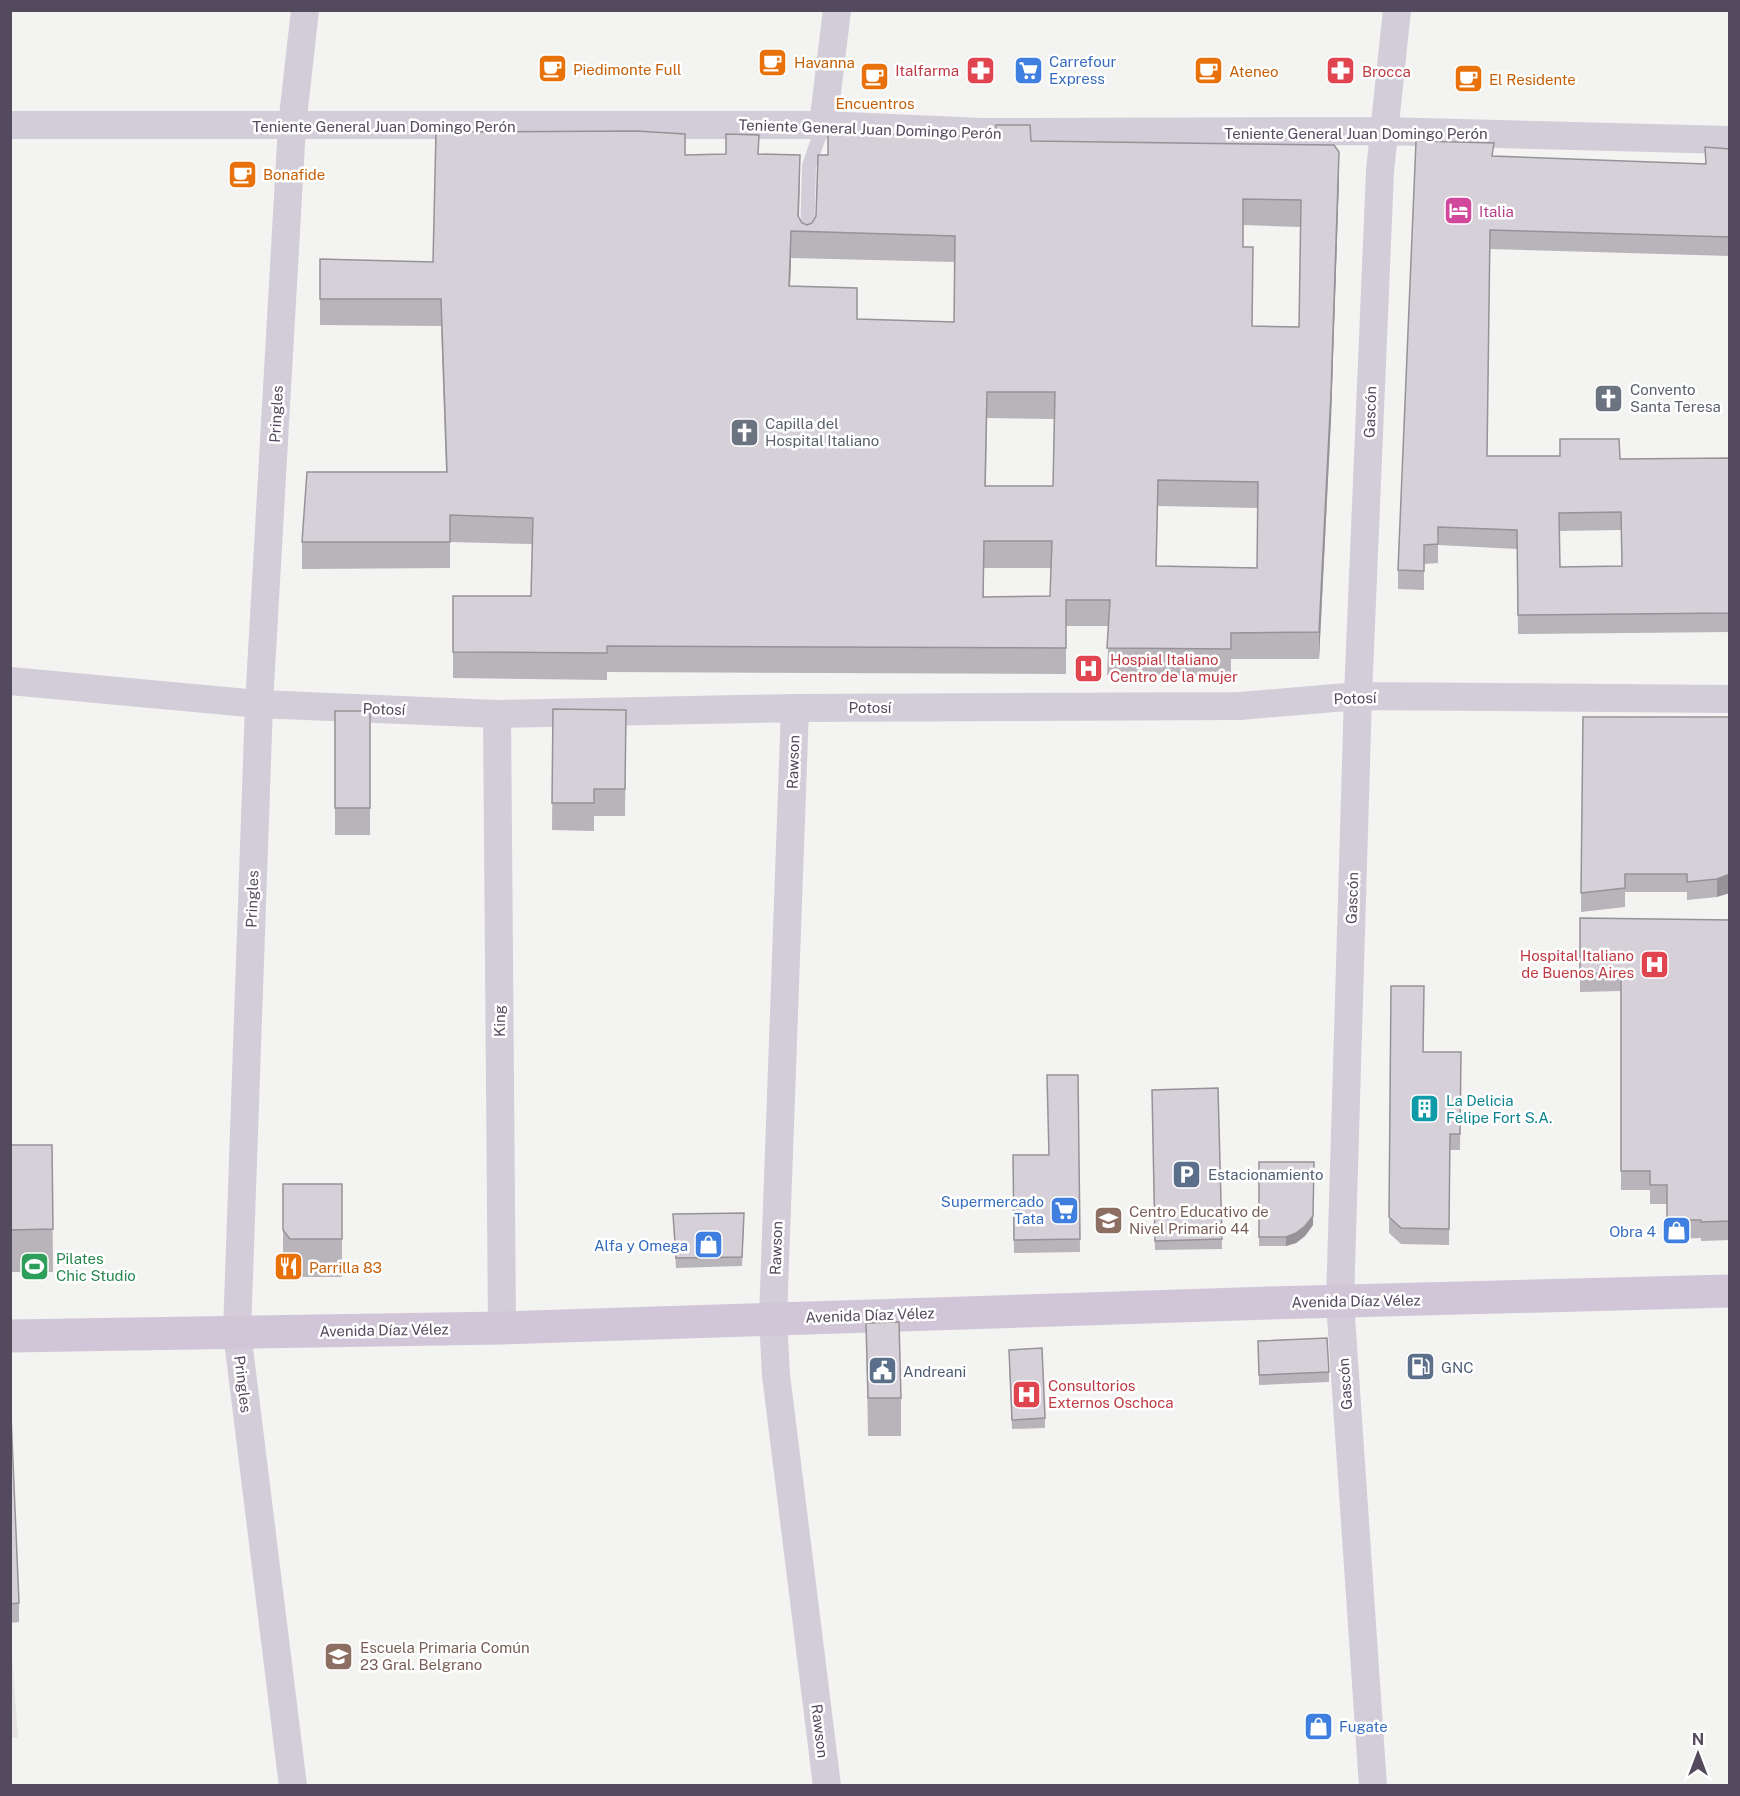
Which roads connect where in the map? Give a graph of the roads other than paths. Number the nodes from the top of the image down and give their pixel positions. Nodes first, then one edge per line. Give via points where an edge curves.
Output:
1 (305, 10) edge
2 (837, 10) edge
3 (1397, 10) edge
4 (10, 124) edge
5 (292, 126) junction
6 (831, 131) junction
7 (1383, 131) junction
8 (1730, 140) edge
9 (807, 242) edge
10 (10, 681) edge
11 (1358, 696) junction
12 (1730, 699) edge
13 (259, 704) junction
14 (795, 708) junction
15 (497, 714) junction
16 (1730, 1291) edge
17 (1340, 1302) junction
18 (773, 1318) junction
19 (502, 1328) junction
20 (237, 1332) junction
21 (10, 1336) edge
22 (293, 1785) edge
23 (827, 1785) edge
24 (1373, 1785) edge

1 - 5 street, Pringles
2 - 6 street
3 - 7 street, Gascón
4 - 5 street, Teniente General Juan Domingo Perón
5 - 6 street, Teniente General Juan Domingo Perón
5 - 13 street, Pringles
6 - 7 street, Teniente General Juan Domingo Perón via 975,139
6 - 9 lane via 809,166
7 - 8 street, Teniente General Juan Domingo Perón
7 - 11 street, Gascón
10 - 13 street, Potosí
11 - 12 street, Potosí
11 - 14 street, Potosí via 1240,706
11 - 17 street, Gascón
13 - 15 street, Potosí
13 - 20 street, Pringles
14 - 15 street, Potosí
14 - 18 street, Rawson
15 - 19 street, King
16 - 17 main road, Avenida Díaz Vélez
17 - 18 main road, Avenida Díaz Vélez
17 - 24 street, Gascón
18 - 19 main road, Avenida Díaz Vélez
18 - 23 street, Rawson via 776,1375
19 - 20 main road, Avenida Díaz Vélez
20 - 21 main road, Avenida Díaz Vélez
20 - 22 street, Pringles

